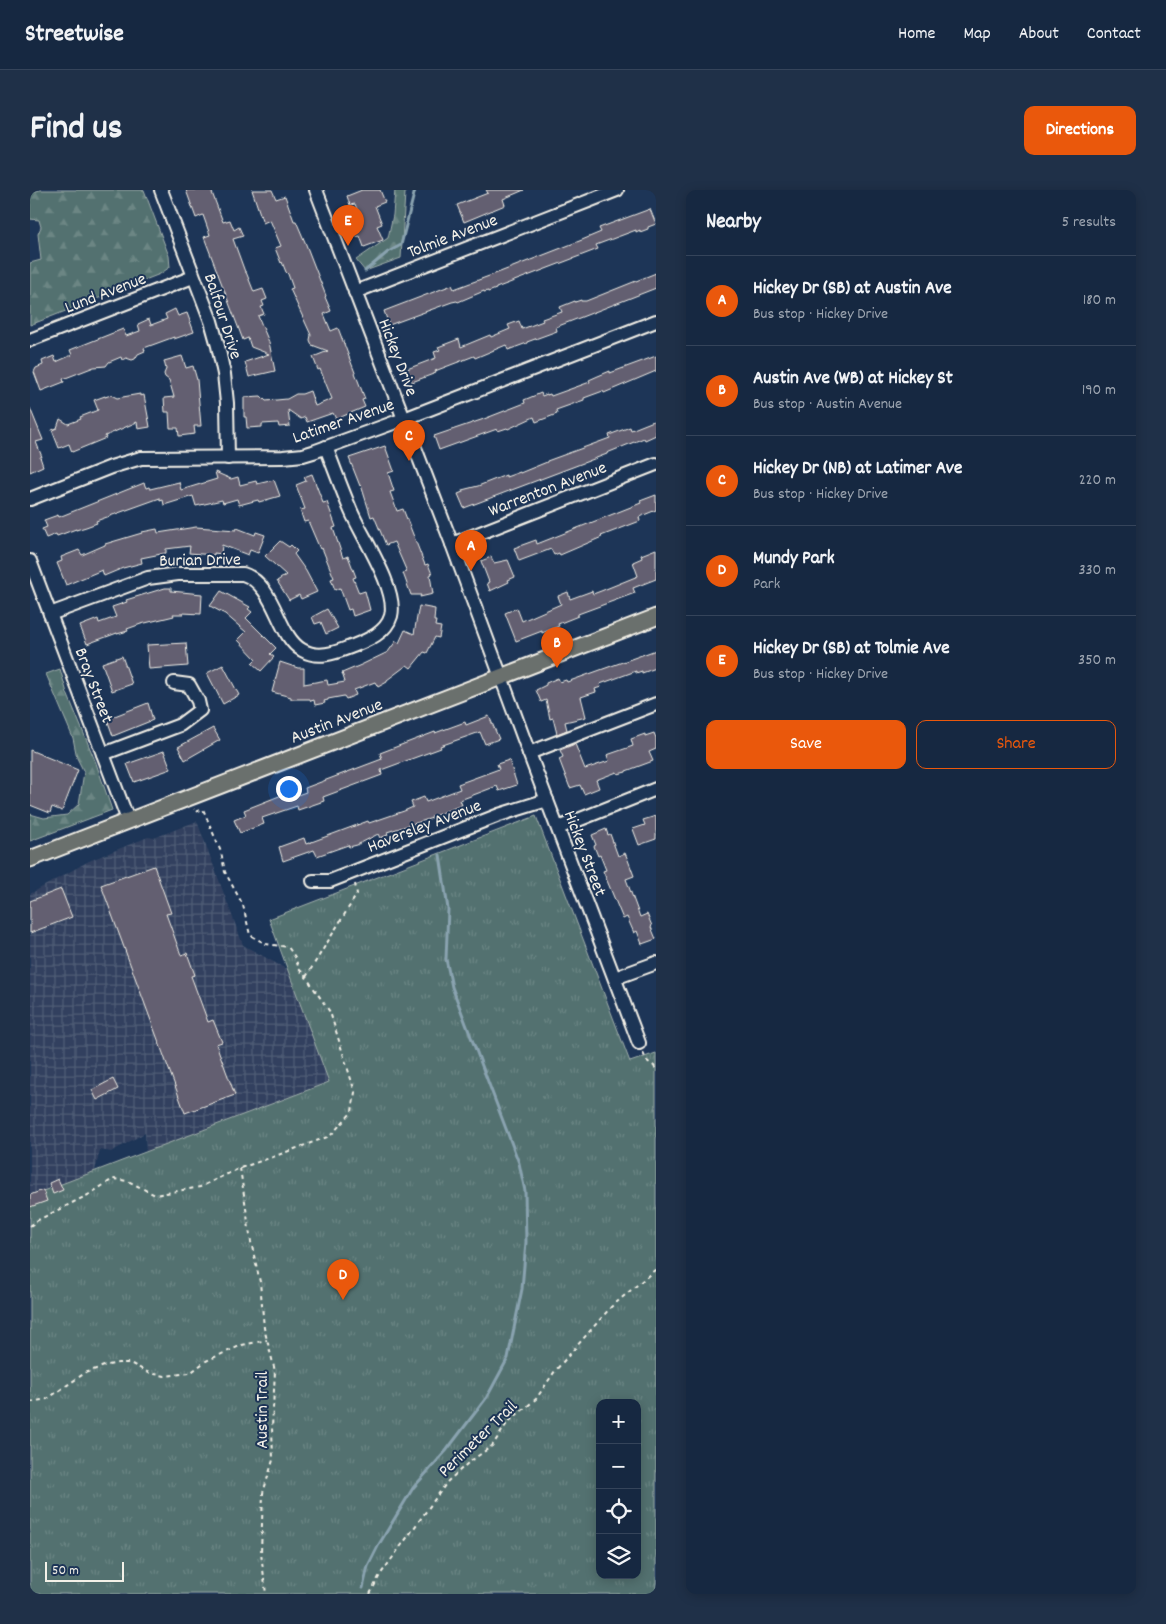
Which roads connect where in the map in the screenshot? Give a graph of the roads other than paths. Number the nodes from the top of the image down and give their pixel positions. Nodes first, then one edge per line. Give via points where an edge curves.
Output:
1 (161, 190) edge
2 (316, 190) edge
3 (618, 190) edge
4 (193, 277) junction
5 (355, 292) junction
6 (656, 321) edge
7 (30, 340) edge
8 (404, 419) junction
9 (326, 447) junction
10 (228, 458) junction
11 (656, 464) edge
12 (30, 499) edge
13 (452, 544) junction
14 (30, 561) edge
15 (50, 614) junction
16 (656, 617) edge
17 (501, 677) junction
18 (174, 683) dead end
19 (656, 704) edge
20 (529, 753) junction
21 (103, 754) junction
22 (656, 789) edge
23 (547, 800) junction
24 (128, 820) junction
25 (558, 828) junction
26 (30, 859) edge
27 (313, 881) dead end
28 (656, 963) edge
29 (615, 978) junction
30 (639, 1042) road end

1 - 4 street, Balfour Drive
2 - 5 street, Hickey Drive
3 - 5 street, Tolmie Avenue
4 - 7 street, Lund Avenue
4 - 10 street, Balfour Drive via 210,321 224,374
5 - 8 street, Hickey Drive
6 - 8 street, Latimer Avenue
8 - 9 street, Latimer Avenue
8 - 13 street, Hickey Drive
9 - 10 street, Latimer Avenue via 293,457
9 - 15 street, Burian Drive via 390,598 391,616 373,637 333,654 317,655 302,650 290,637 265,590 243,574 178,574 148,578
10 - 12 street, Latimer Avenue via 141,458
11 - 13 street, Warrenton Avenue
13 - 17 street, Hickey Drive
14 - 15 street, Bray Street
15 - 21 street, Bray Street
16 - 17 main road, Austin Avenue
17 - 20 street, Hickey Street
17 - 24 main road, Austin Avenue
18 - 21 street via 189,685 200,710 180,725
19 - 20 street
20 - 23 street, Hickey Street
21 - 24 street, Bray Street
22 - 25 street
23 - 25 street, Hickey Street
23 - 27 street, Haversley Avenue via 499,815 330,881
24 - 26 main road, Austin Avenue
25 - 29 street, Hickey Street
28 - 29 street
29 - 30 street, Hickey Street

